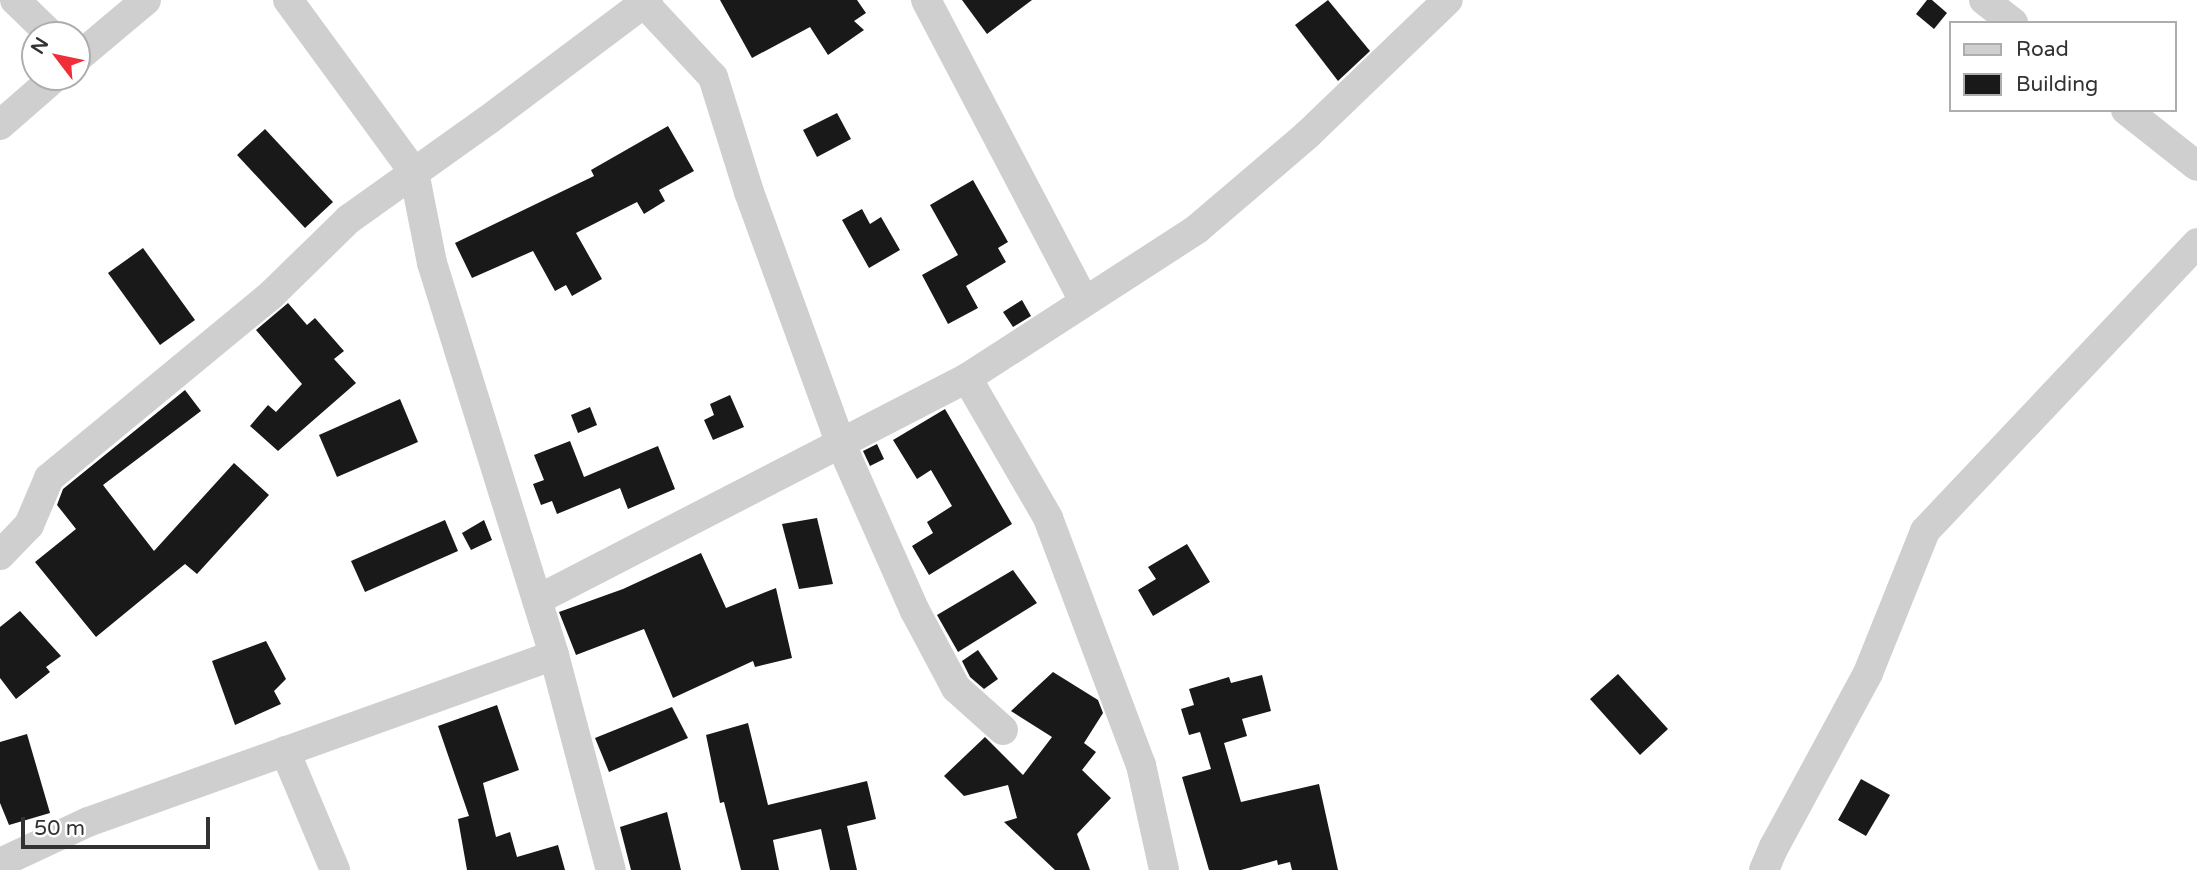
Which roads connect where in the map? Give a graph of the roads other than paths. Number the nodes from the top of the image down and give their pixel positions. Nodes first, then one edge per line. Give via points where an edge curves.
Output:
1 (15, 0) edge
2 (146, 0) edge
3 (288, 0) edge
4 (926, 0) edge
5 (1448, 0) edge
6 (1984, 0) edge
7 (646, 1) edge
8 (37, 21) edge
9 (2010, 21) edge
10 (91, 46) edge
11 (39, 91) edge
12 (2129, 112) edge
13 (0, 125) edge
14 (2197, 166) edge
15 (414, 172) junction
16 (2197, 243) edge
17 (1084, 301) junction
18 (967, 378) junction
19 (840, 442) junction
20 (0, 555) edge
21 (537, 600) junction
22 (554, 655) junction
23 (1003, 730) dead end
24 (285, 751) junction
25 (0, 863) edge
26 (335, 870) edge
27 (611, 870) edge
28 (1164, 870) edge
29 (1764, 870) edge

1 - 8 street
2 - 10 street
3 - 15 street
4 - 17 street
5 - 17 street via 1307,135 1197,229
6 - 9 street
7 - 15 street
7 - 19 street via 713,77 749,192
11 - 13 street
12 - 14 street
15 - 20 street via 349,219 271,295 49,478 29,525
15 - 21 street via 432,262
16 - 29 street via 1925,531 1868,673
17 - 18 street
18 - 19 street
18 - 28 street via 1048,518 1141,765
19 - 21 street
19 - 23 street via 915,611 956,688
21 - 22 street
22 - 24 street
22 - 27 street
24 - 25 street via 88,822
24 - 26 street

